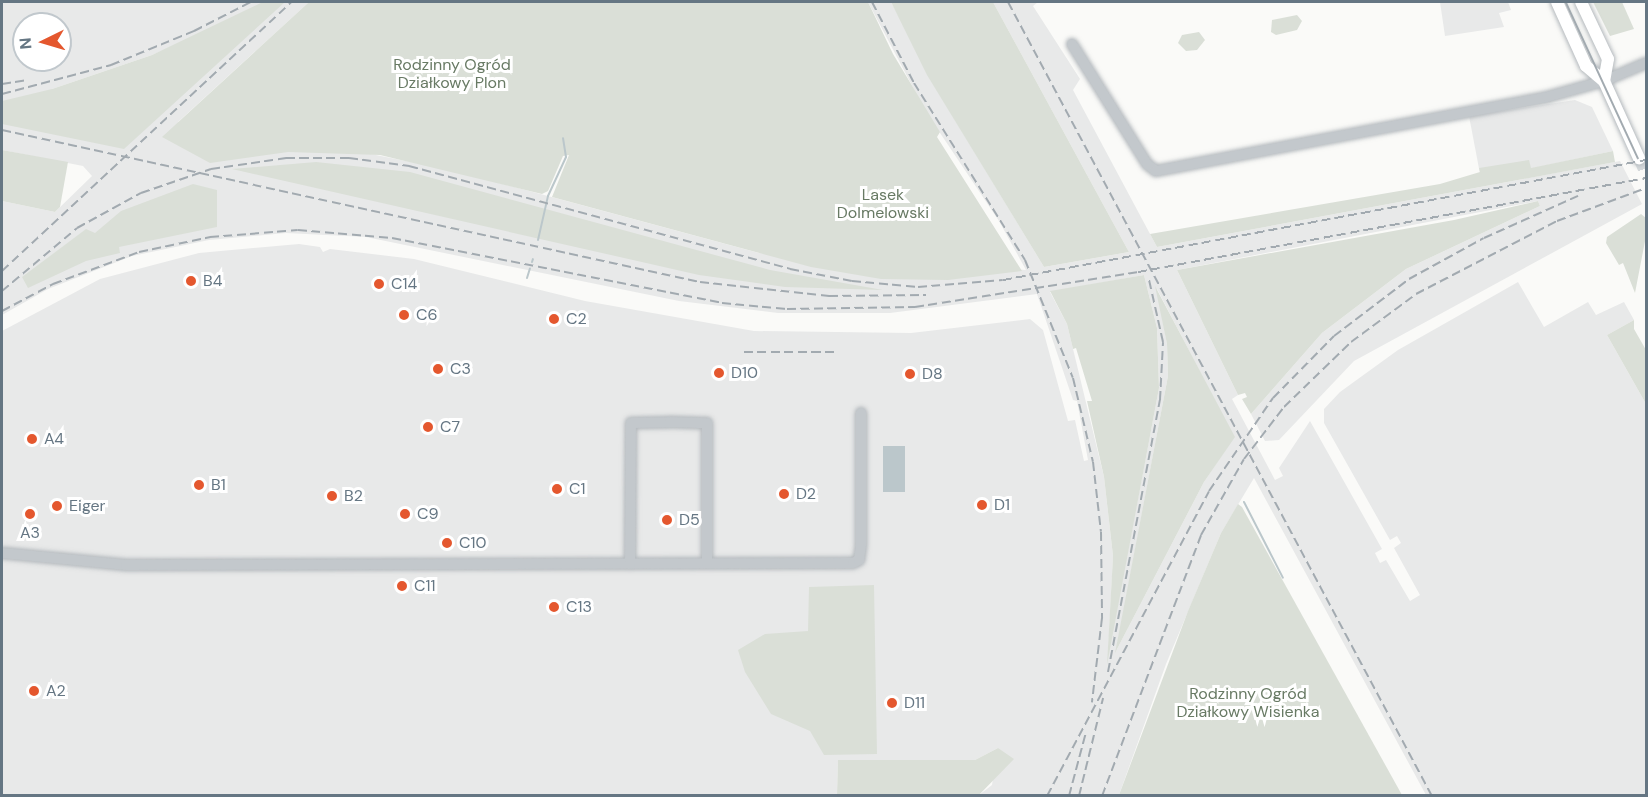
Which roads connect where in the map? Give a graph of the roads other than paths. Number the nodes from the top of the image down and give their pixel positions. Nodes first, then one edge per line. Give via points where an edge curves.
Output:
1 (1557, 2) edge
2 (1581, 2) edge
3 (1072, 44) dead end
4 (1647, 63) edge
5 (1604, 81) junction
6 (1639, 158) tunnel mouth
7 (861, 412) dead end
8 (2, 553) edge
9 (707, 563) junction
10 (630, 564) junction

1 - 5 main road via 1586,66
2 - 5 main road via 1608,59
3 - 5 street via 1147,164 1156,171 1534,100
4 - 5 street
5 - 6 main road
7 - 9 street via 859,560 846,564
8 - 10 street via 126,565
9 - 10 street
9 - 10 street via 707,423 631,423

